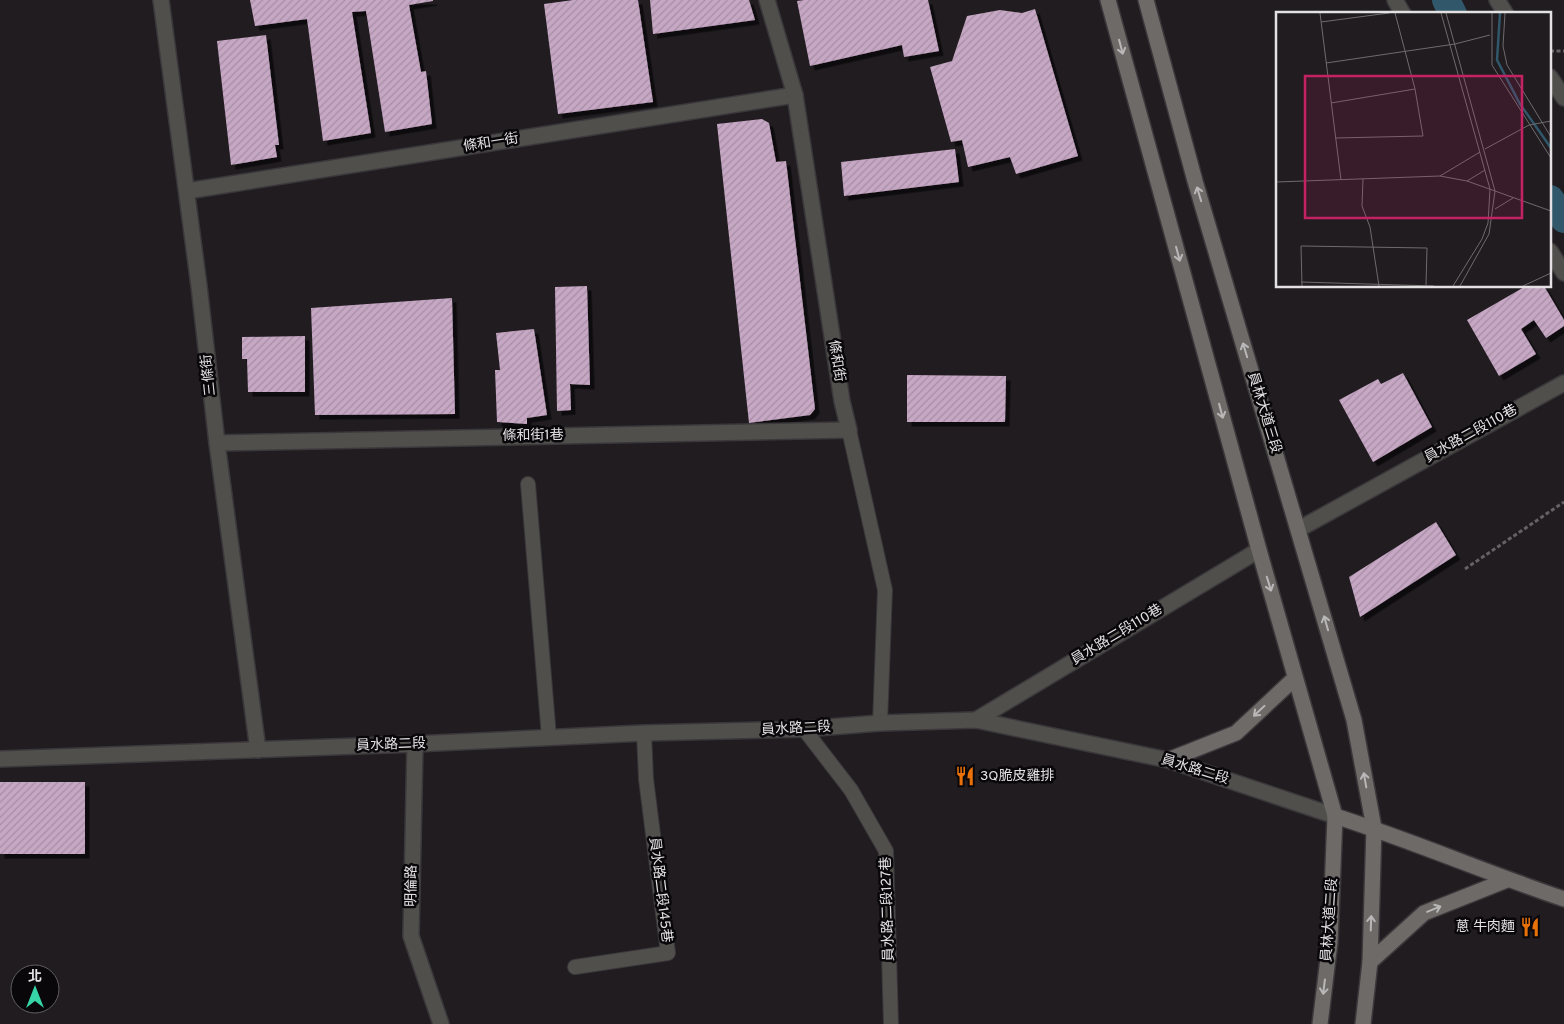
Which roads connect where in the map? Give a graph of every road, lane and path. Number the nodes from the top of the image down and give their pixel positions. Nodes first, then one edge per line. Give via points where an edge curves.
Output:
1 (161, 0) edge
2 (767, 0) edge
3 (1108, 0) edge
4 (1146, 0) edge
5 (1395, 0) edge
6 (1497, 0) edge
7 (1402, 12) edge
8 (1505, 12) edge
9 (1552, 81) edge
10 (795, 95) junction
11 (1564, 98) edge
12 (187, 191) junction
13 (1552, 254) edge
14 (1564, 273) edge
15 (1564, 383) edge
16 (849, 430) junction
17 (217, 443) junction
18 (528, 484) dead end
19 (1564, 502) edge
20 (1299, 529) junction
21 (1259, 550) junction
22 (1465, 569) dead end
23 (1295, 678) junction
24 (976, 720) junction
25 (880, 723) junction
26 (804, 729) junction
27 (644, 733) junction
28 (549, 737) junction
29 (415, 744) junction
30 (258, 750) junction
31 (0, 759) edge
32 (1168, 760) junction
33 (1335, 816) junction
34 (1374, 828) junction
35 (1507, 880) junction
36 (1564, 899) edge
37 (1370, 962) junction
38 (575, 967) dead end
39 (441, 1024) edge
40 (891, 1024) edge
41 (1320, 1024) edge
42 (1363, 1024) edge

1 - 12 street, 三條街
2 - 10 street, 條和街
3 -> 21 street
20 -> 4 street, 員林大道三段 via 1195,181
5 - 7 street
6 - 8 street
9 - 11 street
10 - 12 street, 條和一街
10 - 16 street, 條和街
12 - 17 street, 三條街
13 - 14 street
15 - 20 street, 員水路二段110巷
16 - 17 street, 條和街1巷
16 - 25 lane, 條和街 via 885,590
17 - 30 street, 三條街
18 - 28 lane
19 - 22 path
34 -> 20 street, 員林大道三段 via 1354,720
21 -> 23 street
21 - 24 street, 員水路二段110巷
23 -> 32 street via 1236,733
23 - 33 street
24 - 25 street, 員水路二段
24 - 32 street, 員水路二段
25 - 26 street, 員水路二段
26 - 27 street, 員水路二段
26 - 40 lane, 員水路二段127巷 via 851,790 886,851
27 - 28 street, 員水路二段
27 - 38 lane, 員水路二段145巷 via 646,779 668,953
28 - 29 street, 員水路二段
29 - 30 street, 員水路二段
29 - 39 street, 明倫路 via 411,936
30 - 31 street, 員水路二段
32 - 33 street, 員水路二段
33 - 34 street, 員水路二段
33 -> 41 street, 員林大道二段 via 1330,942
34 - 35 street, 員水路二段
37 -> 34 street
35 - 36 street, 員水路二段
37 -> 35 street via 1424,913
37 - 42 street

